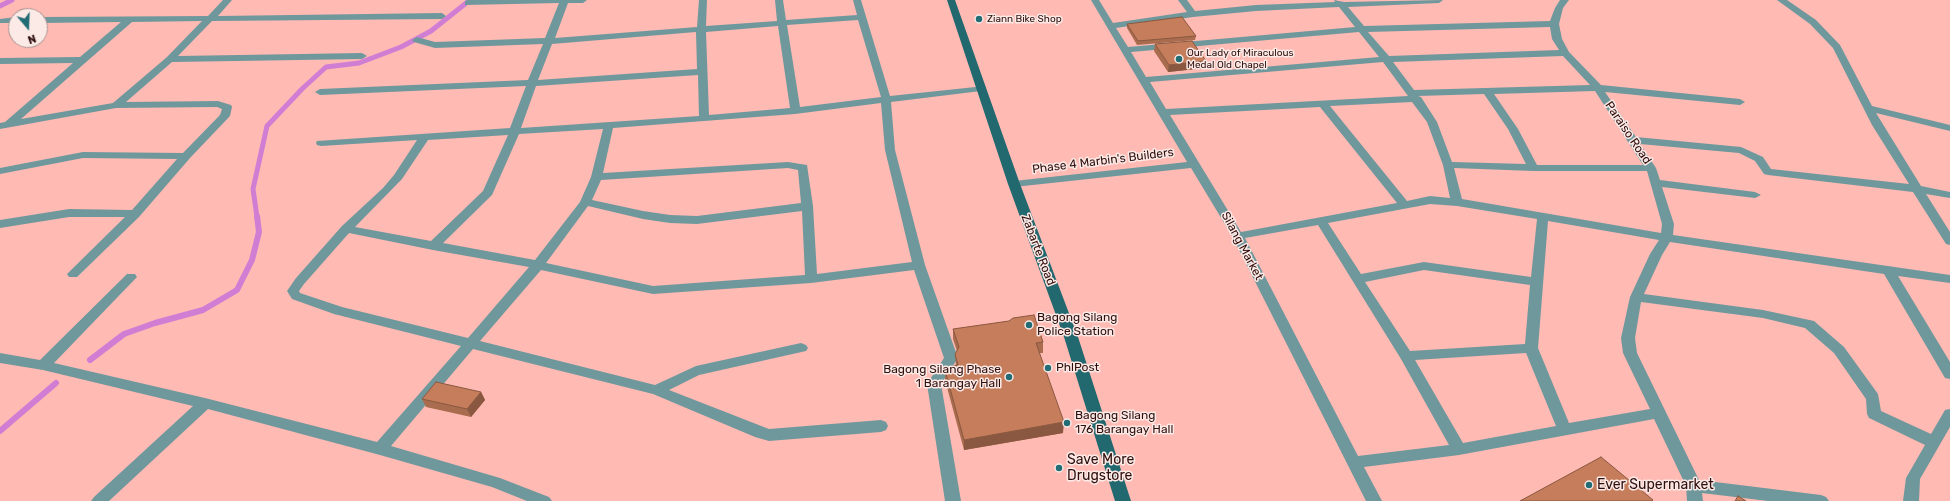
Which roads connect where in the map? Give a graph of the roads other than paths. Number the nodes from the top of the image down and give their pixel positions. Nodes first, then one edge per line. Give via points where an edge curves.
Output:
1 (228, 0) edge
2 (565, 0) edge
3 (583, 0) edge
4 (703, 0) edge
5 (779, 0) edge
6 (858, 0) edge
7 (951, 0) edge
8 (1095, 0) edge
9 (1182, 0) edge
10 (1249, 0) edge
11 (1439, 0) edge
12 (1565, 0) edge
13 (1781, 0) edge
14 (1340, 2) edge
15 (468, 3) dead end
16 (1256, 8) junction
17 (1193, 14) junction
18 (442, 16) dead end
19 (862, 17) junction
20 (131, 18) junction
21 (209, 18) junction
22 (48, 20) edge
23 (1, 21) dead end
24 (8, 21) edge
25 (782, 24) junction
26 (1554, 24) junction
27 (1110, 26) junction
28 (1360, 29) junction
29 (701, 31) junction
30 (417, 40) dead end
31 (549, 41) junction
32 (1126, 50) junction
33 (1565, 53) junction
34 (362, 56) dead end
35 (1386, 58) junction
36 (170, 59) junction
37 (84, 60) junction
38 (0, 62) edge
39 (703, 72) junction
40 (1144, 80) junction
41 (532, 83) junction
42 (981, 88) junction
43 (1598, 88) junction
44 (320, 92) dead end
45 (1488, 92) junction
46 (1414, 96) junction
47 (886, 99) junction
48 (1740, 102) dead end
49 (1323, 104) junction
50 (116, 105) junction
51 (1869, 108) junction
52 (795, 110) junction
53 (1163, 112) junction
54 (704, 119) junction
55 (5, 125) edge
56 (609, 125) junction
57 (515, 130) junction
58 (1949, 130) edge
59 (424, 138) junction
60 (1633, 140) junction
61 (321, 143) dead end
62 (186, 156) junction
63 (1195, 164) junction
64 (1448, 165) junction
65 (1533, 168) junction
66 (1651, 168) junction
67 (0, 171) edge
68 (597, 177) junction
69 (1655, 183) junction
70 (1014, 184) junction
71 (1919, 189) junction
72 (1755, 195) dead end
73 (1950, 195) edge
74 (585, 202) junction
75 (1457, 202) junction
76 (1404, 204) junction
77 (807, 206) junction
78 (135, 214) junction
79 (1543, 216) junction
80 (1321, 221) junction
81 (0, 224) edge
82 (346, 229) junction
83 (1238, 236) junction
84 (1667, 238) junction
85 (1950, 241) edge
86 (433, 246) junction
87 (538, 264) junction
88 (919, 264) junction
89 (1889, 272) junction
90 (73, 274) dead end
91 (131, 277) dead end
92 (811, 279) junction
93 (1357, 279) junction
94 (1950, 279) edge
95 (1536, 282) junction
96 (1636, 297) junction
97 (470, 342) junction
98 (801, 348) dead end
99 (1531, 348) junction
100 (1406, 356) junction
101 (0, 358) edge
102 (43, 365) junction
103 (1950, 374) edge
104 (656, 390) junction
105 (205, 403) junction
106 (1658, 413) junction
107 (1950, 414) edge
108 (881, 426) dead end
109 (1565, 430) junction
110 (1933, 442) junction
111 (380, 449) junction
112 (1459, 449) junction
113 (1353, 463) junction
114 (1694, 486) junction
115 (100, 501) edge
116 (544, 501) edge
117 (953, 501) edge
118 (1123, 501) edge
119 (1374, 501) edge
120 (1695, 501) edge
121 (1821, 501) edge
122 (1911, 501) edge

1 - 21 street
2 - 3 street
2 - 15 street
2 - 31 street
4 - 29 street
5 - 25 street
6 - 19 street
7 - 42 main road, Zabarte Road
8 - 27 street, Silang Market
9 - 17 street
10 - 16 street
11 - 14 street
12 - 26 street via 1559,8
13 - 51 street via 1813,22 1830,38
14 - 16 street
14 - 28 street
16 - 17 street
17 - 27 street
18 - 21 street
19 - 25 street
19 - 47 street
20 - 21 street
20 - 22 street
20 - 37 street
21 - 36 street
23 - 24 street
25 - 29 street
25 - 52 street
26 - 28 street
26 - 33 street, Paraiso Road via 1557,38
27 - 32 street, Silang Market
28 - 32 street
28 - 35 street
29 - 31 street
29 - 39 street
30 - 31 street via 435,45
31 - 41 street
32 - 40 street, Silang Market
33 - 35 street
33 - 43 street, Paraiso Road
34 - 36 street
35 - 40 street
35 - 46 street
36 - 50 street
37 - 38 street
37 - 55 street
39 - 41 street
39 - 54 street
40 - 53 street, Silang Market
41 - 44 street
41 - 57 street
42 - 47 street
42 - 70 main road, Zabarte Road
43 - 45 street
43 - 48 street
43 - 60 street, Paraiso Road
45 - 46 street
45 - 65 street via 1513,129
46 - 49 street
46 - 64 street via 1432,122
47 - 52 street
47 - 88 street via 890,150
49 - 53 street
49 - 76 street
50 - 55 street
50 - 62 street via 218,104 227,107 225,116
51 - 58 street
51 - 71 street via 1877,125
52 - 54 street
53 - 63 street, Silang Market
54 - 56 street
56 - 57 street
56 - 68 street
57 - 59 street
57 - 86 street via 488,193
59 - 61 street
59 - 82 street via 394,182
60 - 66 street, Paraiso Road
60 - 71 street via 1741,150 1759,159 1768,172
62 - 67 street via 82,155
62 - 78 street
63 - 70 street, Phase 4 Marbin's Builders
63 - 83 street, Silang Market
64 - 65 street
64 - 75 street
65 - 66 street
66 - 69 street, Paraiso Road
68 - 74 street
68 - 77 street via 797,165 803,167
69 - 72 street
69 - 84 street, Paraiso Road via 1668,224
70 - 118 main road, Zabarte Road via 1071,337
71 - 73 street
71 - 85 street
74 - 77 street via 643,215 697,220
74 - 87 street
75 - 76 street via 1430,200
75 - 79 street
76 - 80 street
77 - 92 street
78 - 81 street via 68,213
78 - 90 street
79 - 84 street
79 - 95 street
80 - 83 street
80 - 93 street
82 - 86 street
82 - 97 street via 293,291 296,296 339,311
83 - 113 street, Silang Market
84 - 89 street
84 - 96 street via 1656,254
86 - 87 street
87 - 92 street via 653,290
87 - 97 street
88 - 92 street
88 - 117 street via 951,358 934,384
89 - 94 street
89 - 103 street
91 - 102 street
93 - 95 street via 1424,266
93 - 100 street
95 - 99 street
96 - 106 street via 1628,338 1630,353
96 - 110 street via 1749,312 1809,324 1839,350 1873,398 1874,414
97 - 104 street
97 - 111 street
98 - 104 street via 746,358 696,371
99 - 100 street
99 - 109 street
100 - 112 street
101 - 102 street
102 - 105 street
104 - 108 street via 738,425 769,435
105 - 111 street
105 - 115 street
106 - 109 street
106 - 114 street
107 - 110 street
109 - 112 street
110 - 122 street via 1913,478
111 - 116 street via 495,482
112 - 113 street
113 - 119 street, Silang Market
114 - 120 street
114 - 121 street

